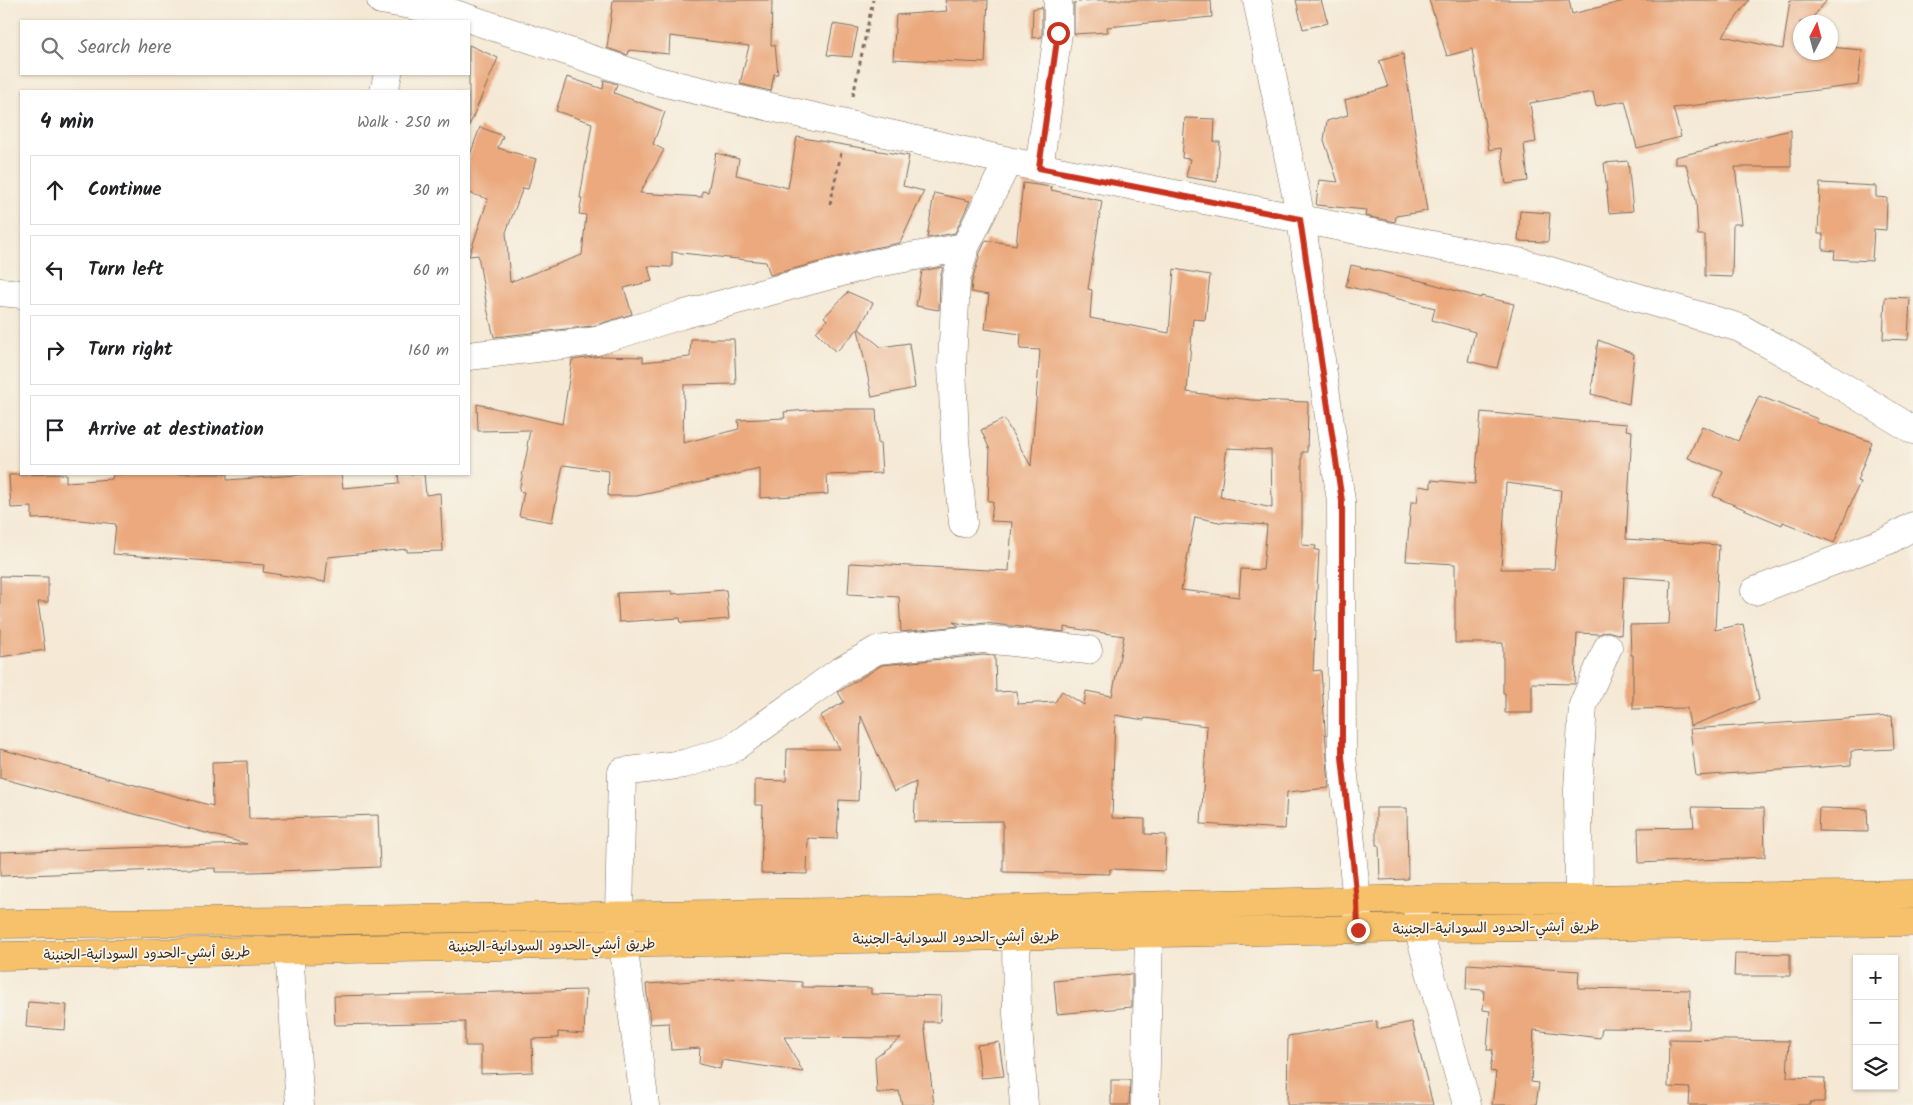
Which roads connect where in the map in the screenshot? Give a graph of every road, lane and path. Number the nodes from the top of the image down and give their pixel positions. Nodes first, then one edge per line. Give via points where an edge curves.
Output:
1 (1058, 0) edge
2 (1257, 0) edge
3 (452, 6) edge
4 (396, 9) edge
5 (388, 75) edge
6 (384, 90) edge
7 (1008, 161) junction
8 (1039, 168) junction
9 (1300, 219) junction
10 (965, 247) junction
11 (0, 292) edge
12 (20, 294) edge
13 (470, 356) edge
14 (1913, 430) edge
15 (963, 523) dead end
16 (1913, 526) edge
17 (1754, 591) dead end
18 (1608, 647) dead end
19 (1088, 650) dead end
20 (1913, 894) edge
21 (1417, 898) junction
22 (1579, 899) junction
23 (1357, 901) junction
24 (619, 915) junction
25 (1913, 922) edge
26 (0, 924) edge
27 (1418, 928) junction
28 (1358, 930) junction
29 (1149, 934) junction
30 (1016, 937) junction
31 (623, 944) junction
32 (289, 952) junction
33 (0, 956) edge
34 (300, 1105) edge
35 (645, 1105) edge
36 (1024, 1105) edge
37 (1145, 1105) edge
38 (1466, 1105) edge

1 - 8 street via 1058,33
2 - 9 street
3 - 4 street
3 - 7 street via 657,81
5 - 6 street
7 - 8 street
7 - 10 street
8 - 9 street
9 - 14 street via 1523,263 1740,328
9 - 23 street via 1342,501 1342,757
10 - 13 street via 872,264 596,341
10 - 15 street via 956,280 952,365
11 - 12 street
16 - 17 street via 1889,540
18 - 22 street via 1583,705 1578,788
19 - 24 street via 983,639 877,650 839,672 730,750 684,764 622,772
20 - 22 highway
21 - 22 highway
21 - 23 highway
21 - 27 street
23 - 24 highway
23 - 28 street
24 - 26 highway
24 - 31 street
25 - 27 highway, طريق أبشي-الحدود السودانية-الجنينة
27 - 28 highway, طريق أبشي-الحدود السودانية-الجنينة
27 - 38 street
28 - 29 highway, طريق أبشي-الحدود السودانية-الجنينة
29 - 30 highway, طريق أبشي-الحدود السودانية-الجنينة
29 - 37 street
30 - 31 highway, طريق أبشي-الحدود السودانية-الجنينة
30 - 36 street via 1017,1014
31 - 32 highway, طريق أبشي-الحدود السودانية-الجنينة
31 - 35 street
32 - 33 highway, طريق أبشي-الحدود السودانية-الجنينة
32 - 34 street

